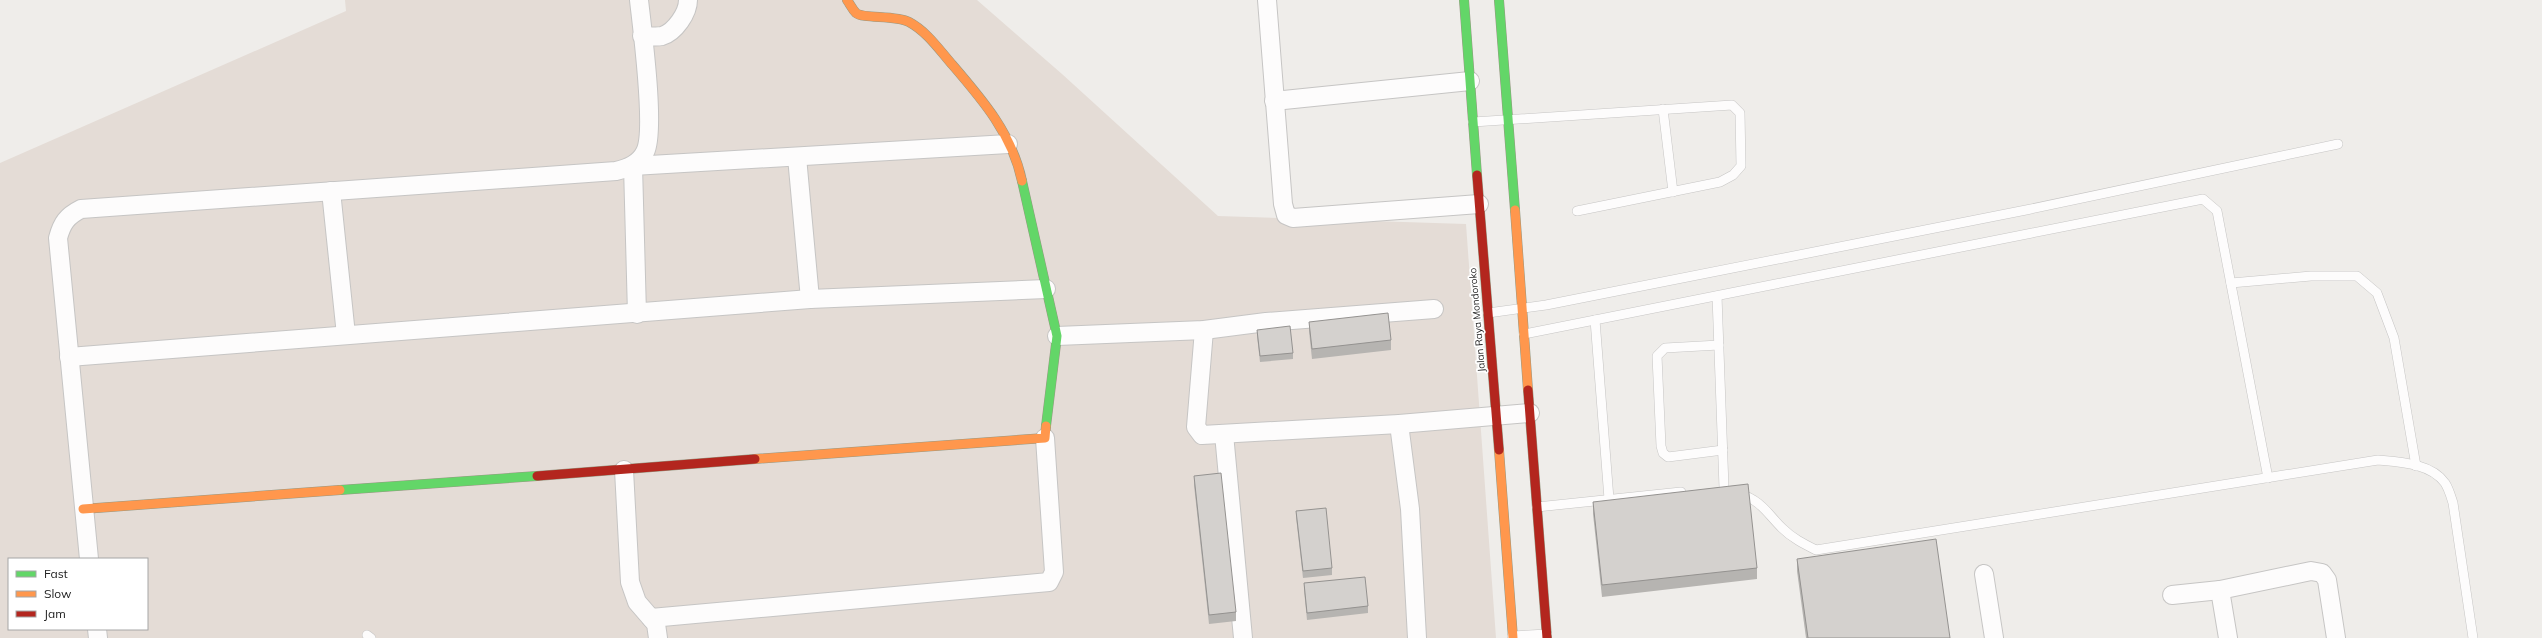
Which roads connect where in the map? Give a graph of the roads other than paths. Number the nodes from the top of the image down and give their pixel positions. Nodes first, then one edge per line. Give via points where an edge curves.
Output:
1 (640, 0) edge
2 (688, 0) edge
3 (847, 0) edge
4 (1267, 0) edge
5 (1464, 0) edge
6 (1499, 0) edge
7 (642, 36) junction
8 (1470, 81) junction
9 (1274, 101) junction
10 (1663, 109) junction
11 (1508, 120) junction
12 (1473, 122) junction
13 (1008, 144) junction
14 (2338, 144) dead end
15 (797, 157) junction
16 (633, 166) junction
17 (331, 191) junction
18 (1673, 192) junction
19 (1479, 204) junction
20 (1577, 210) dead end
21 (1495, 228) dead end
22 (1481, 229) junction
23 (2231, 283) junction
24 (1046, 289) junction
25 (1717, 296) junction
26 (810, 299) junction
27 (1434, 309) dead end
28 (1522, 309) junction
29 (1488, 313) junction
30 (637, 314) junction
31 (1595, 320) junction
32 (1204, 330) junction
33 (1524, 334) junction
34 (346, 335) junction
35 (1057, 336) junction
36 (1719, 345) junction
37 (69, 356) junction
38 (1530, 413) junction
39 (1496, 417) junction
40 (1398, 424) junction
41 (1224, 434) junction
42 (1045, 438) junction
43 (1723, 450) junction
44 (2416, 466) junction
45 (624, 470) junction
46 (2268, 478) junction
47 (1693, 491) edge
48 (1609, 499) junction
49 (1537, 507) junction
50 (83, 509) junction
51 (89, 558) edge
52 (1984, 574) dead end
53 (2220, 590) junction
54 (2172, 595) dead end
55 (651, 618) junction
56 (1513, 637) edge
57 (1550, 637) edge
58 (658, 638) edge
59 (1243, 638) edge
60 (1417, 638) edge
61 (1994, 638) edge
62 (2228, 638) edge
63 (2336, 638) edge
64 (2473, 638) edge

1 - 7 street
2 - 7 street via 685,13 672,29 663,36
3 - 13 main road via 856,13 863,16 891,16 909,22 927,35 991,110
4 - 9 street
5 - 8 main road, Jalan Raya Mondoroko
6 - 11 main road
7 - 16 street via 650,126 646,152
8 - 9 street
8 - 12 main road, Jalan Raya Mondoroko
9 - 19 street via 1283,210 1293,218
10 - 11 lane
10 - 18 lane
10 - 18 lane via 1732,105 1740,113 1742,128 1741,166 1733,175 1720,182
11 - 12 lane
11 - 28 main road via 1512,227
12 - 19 main road, Jalan Raya Mondoroko
13 - 15 street
13 - 24 main road via 1020,171
14 - 28 lane via 2026,210
15 - 16 street
15 - 26 street
16 - 17 street via 616,171
16 - 30 street
17 - 34 street
17 - 37 street via 81,209 69,215 62,224 58,238
18 - 20 lane
19 - 22 main road, Jalan Raya Mondoroko
21 - 22 main road
22 - 29 main road, Jalan Raya Mondoroko
23 - 25 lane via 2217,211 2203,199
23 - 44 lane via 2311,276 2357,276 2377,293 2394,338
23 - 46 lane
24 - 26 street
24 - 35 main road
25 - 31 lane
25 - 36 lane
26 - 30 street
27 - 32 street via 1266,322
28 - 29 lane
28 - 33 main road
29 - 39 main road, Jalan Raya Mondoroko
30 - 34 street
31 - 33 lane
31 - 48 lane
32 - 35 street
32 - 41 street via 1196,427 1202,435
33 - 38 main road
34 - 37 street
35 - 42 main road
36 - 43 lane
36 - 43 lane via 1665,348 1657,356 1663,453 1668,457
37 - 50 street
38 - 39 street
38 - 49 main road
39 - 40 street
39 - 56 main road, Jalan Raya Mondoroko
40 - 41 street
40 - 60 street via 1410,510
41 - 59 street
42 - 45 main road
42 - 55 street via 1054,572 1048,582
43 - 46 lane via 1720,489 1752,498 1794,538 1816,550
44 - 46 lane via 2378,460
44 - 64 lane via 2432,470 2445,483 2453,504
45 - 50 main road
45 - 55 street via 630,582 637,602
47 - 48 lane
48 - 49 lane
49 - 57 main road
50 - 51 street
52 - 61 street
53 - 54 street
53 - 62 street
53 - 63 street via 2317,571 2327,580
55 - 58 street via 656,624
56 - 57 lane

